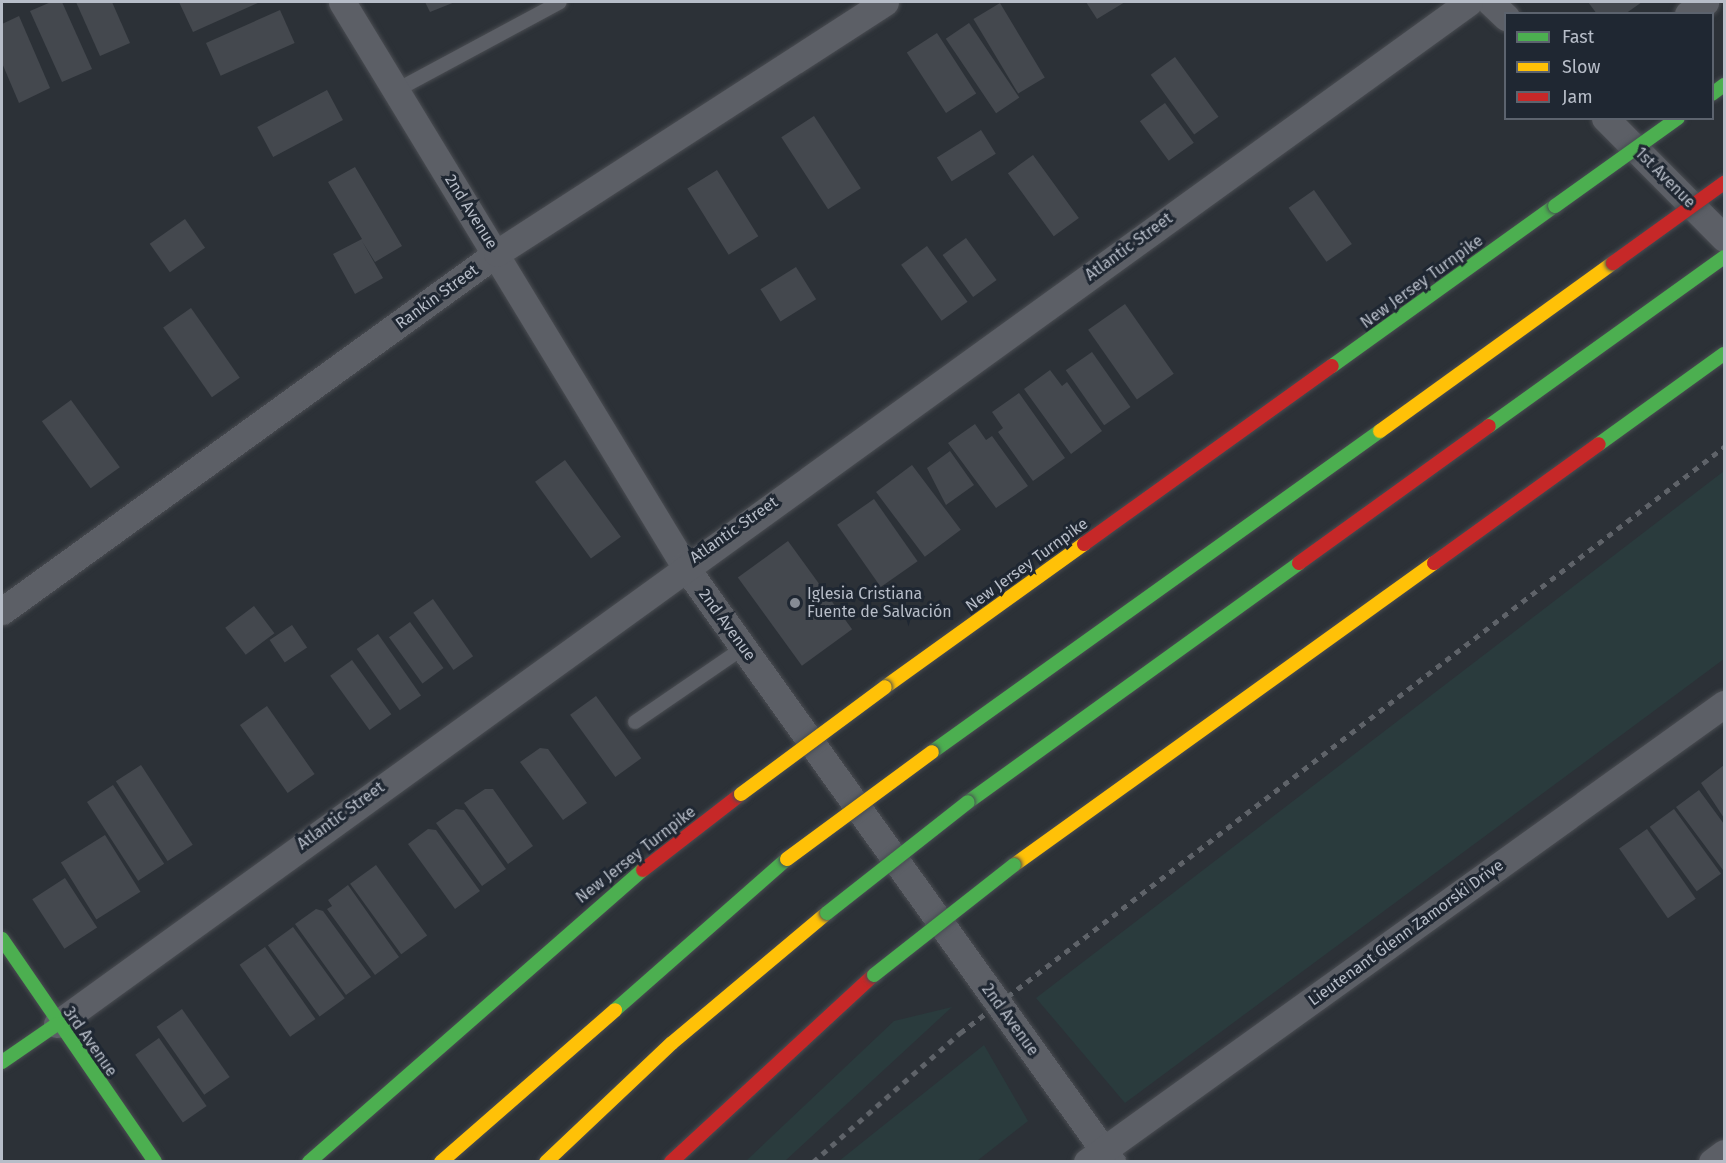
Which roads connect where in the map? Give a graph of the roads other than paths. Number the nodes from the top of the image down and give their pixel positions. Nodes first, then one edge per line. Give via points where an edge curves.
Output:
1 (342, 2) edge
2 (560, 2) edge
3 (1469, 2) edge
4 (1490, 2) edge
5 (1705, 2) edge
6 (870, 5) edge
7 (1691, 12) edge
8 (1504, 15) edge
9 (395, 91) junction
10 (1607, 120) edge
11 (1675, 120) edge
12 (1725, 183) edge
13 (1725, 238) edge
14 (497, 253) junction
15 (1725, 257) edge
16 (1725, 354) edge
17 (684, 565) junction
18 (2, 611) edge
19 (743, 648) junction
20 (1725, 704) edge
21 (635, 722) dead end
22 (2, 939) edge
23 (57, 1024) junction
24 (2, 1062) edge
25 (1725, 1152) edge
26 (1101, 1157) edge
27 (156, 1161) edge
28 (309, 1161) edge
29 (441, 1161) edge
30 (546, 1161) edge
31 (671, 1161) edge
32 (1712, 1161) edge

1 - 9 street, 2nd Avenue
2 - 9 lane
3 - 17 street, Atlantic Street
4 - 8 street
5 - 7 street
6 - 14 street, Rankin Street
9 - 14 street, 2nd Avenue
10 - 13 street, 1st Avenue
11 - 28 main road, New Jersey Turnpike, bridge via 741,794 584,917
12 - 29 main road, bridge via 787,859
14 - 17 street, 2nd Avenue
14 - 18 street, Rankin Street
15 - 30 main road, bridge via 968,802 672,1043
16 - 31 main road, bridge via 1014,865 874,975
17 - 19 street, 2nd Avenue
17 - 23 street, Atlantic Street
19 - 21 lane
19 - 26 street, 2nd Avenue
20 - 26 street, Lieutenant Glenn Zamorski Drive
22 - 23 main road, 3rd Avenue
23 - 24 main road, Atlantic Street
23 - 27 main road, 3rd Avenue
25 - 32 street

